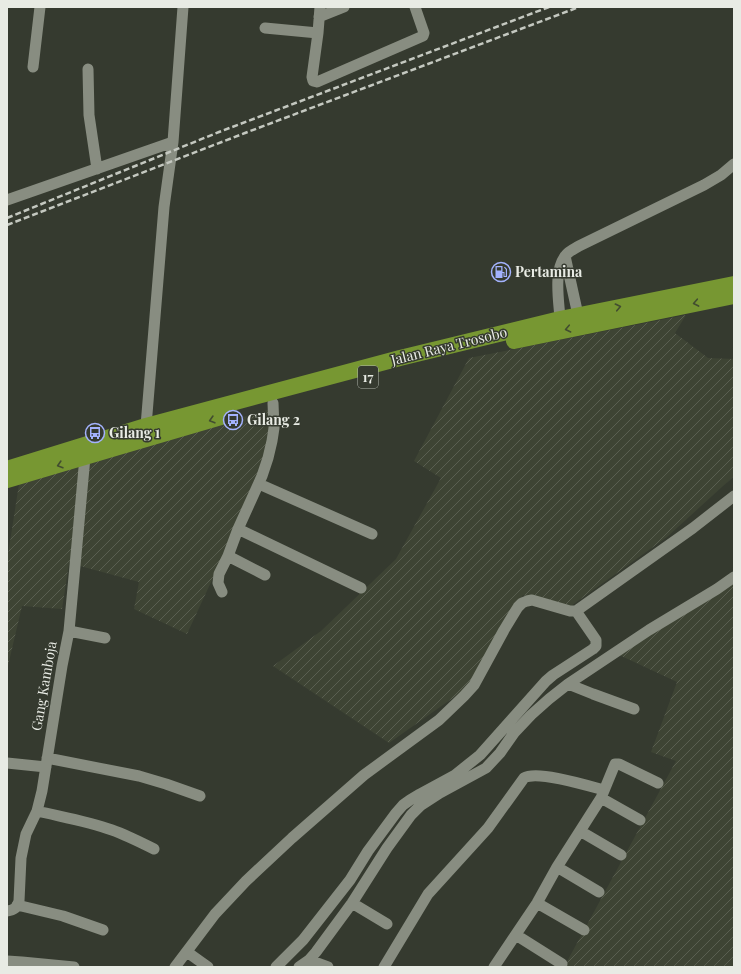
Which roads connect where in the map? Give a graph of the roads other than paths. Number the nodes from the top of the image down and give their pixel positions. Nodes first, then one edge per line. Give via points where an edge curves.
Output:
1 (40, 7) edge
2 (183, 7) edge
3 (344, 7) edge
4 (415, 7) edge
5 (319, 12) edge
6 (265, 28) dead end
7 (318, 32) junction
8 (33, 67) dead end
9 (88, 69) dead end
10 (173, 142) junction
11 (734, 164) edge
12 (97, 168) junction
13 (7, 200) edge
14 (565, 256) junction
15 (734, 284) edge
16 (734, 296) edge
17 (578, 315) junction
18 (560, 319) junction
19 (273, 403) junction
20 (146, 426) junction
21 (85, 457) junction
22 (7, 469) edge
23 (7, 480) edge
24 (258, 484) junction
25 (734, 496) edge
26 (238, 529) junction
27 (372, 534) dead end
28 (228, 556) junction
29 (266, 575) dead end
30 (734, 577) edge
31 (360, 588) dead end
32 (222, 592) dead end
33 (576, 611) junction
34 (69, 631) junction
35 (105, 638) dead end
36 (568, 684) junction
37 (634, 709) dead end
38 (46, 762) junction
39 (7, 763) edge
40 (658, 783) dead end
41 (603, 794) junction
42 (200, 796) dead end
43 (37, 811) junction
44 (640, 820) dead end
45 (580, 831) junction
46 (154, 849) dead end
47 (621, 855) dead end
48 (558, 867) junction
49 (599, 892) dead end
50 (352, 903) junction
51 (537, 903) junction
52 (11, 909) edge
53 (387, 924) dead end
54 (103, 930) dead end
55 (584, 930) dead end
56 (516, 935) junction
57 (187, 952) junction
58 (309, 960) junction
59 (7, 961) edge
60 (562, 964) dead end
61 (40, 965) edge
62 (74, 967) edge
63 (175, 967) edge
64 (208, 967) edge
65 (276, 967) edge
66 (299, 967) edge
67 (328, 967) edge
68 (384, 967) edge
69 (494, 967) edge

1 - 8 street
2 - 10 street
3 - 5 street
4 - 7 street via 423,36 317,82 312,77
5 - 7 street
6 - 7 street
9 - 12 street via 89,115
10 - 12 street
10 - 20 street via 164,207
11 - 14 street via 704,185 579,246
12 - 13 street
14 - 17 street
14 - 18 street via 558,273
17 -> 15 highway, Jalan Raya Trosobo / 17
16 -> 19 highway, Jalan Raya Trosobo / 17 via 499,344
17 - 18 highway, Jalan Raya Trosobo / 17
18 - 20 highway, Jalan Raya Trosobo / 17 via 393,360
19 -> 21 highway, Jalan Raya Trosobo / 17
19 - 24 street via 272,441
20 - 22 highway, Jalan Raya Trosobo
21 -> 23 highway, Jalan Raya Trosobo / 17
21 - 34 street, Gang Kamboja
24 - 26 street
24 - 27 street
25 - 33 street
26 - 28 street
26 - 31 street
28 - 29 street
28 - 32 street via 219,574 218,584
30 - 36 street
33 - 57 street via 570,612 532,600 522,603 474,685 464,696 439,720 364,775 246,880 215,914
33 - 65 street via 596,640 596,646 546,681 480,755 455,775 403,805 368,851 350,880 303,940
34 - 35 street
34 - 38 street, Gang Kamboja
36 - 37 street
36 - 50 street via 531,715 486,768 440,793 411,815
38 - 39 street
38 - 42 street via 139,776
38 - 43 street, Gang Kamboja
40 - 41 street via 615,764
41 - 44 street
41 - 45 street
41 - 68 street via 582,784 544,776 524,778 488,828 428,894
43 - 46 street via 106,828
43 - 52 street, Gang Kamboja via 26,834 21,858 19,901
45 - 47 street
45 - 48 street
48 - 49 street
48 - 51 street
50 - 53 street
50 - 58 street
51 - 55 street
51 - 56 street
52 - 54 street via 63,916
56 - 60 street
56 - 69 street
57 - 63 street
57 - 64 street
58 - 66 street
58 - 67 street
59 - 61 street
61 - 62 street

